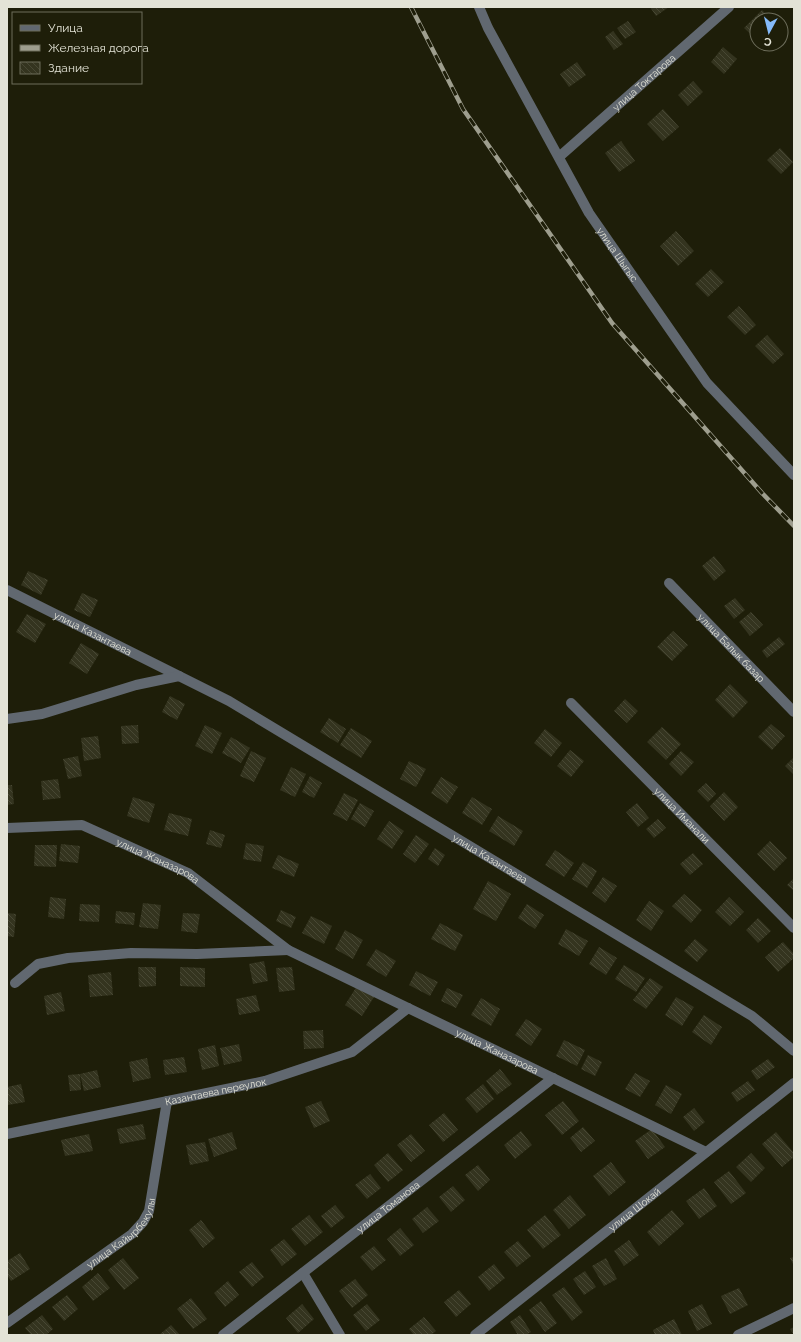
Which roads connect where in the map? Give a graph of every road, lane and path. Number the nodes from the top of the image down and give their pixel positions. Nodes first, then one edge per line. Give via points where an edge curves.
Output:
1 (479, 7) edge
2 (729, 7) edge
3 (559, 157) junction
4 (794, 475) edge
5 (668, 583) dead end
6 (7, 590) edge
7 (179, 676) junction
8 (571, 703) dead end
9 (794, 712) edge
10 (7, 719) edge
11 (7, 828) edge
12 (794, 928) edge
13 (288, 950) junction
14 (15, 983) dead end
15 (408, 1008) junction
16 (794, 1050) edge
17 (553, 1078) junction
18 (794, 1083) edge
19 (167, 1101) junction
20 (7, 1134) edge
21 (706, 1152) junction
22 (303, 1273) junction
23 (794, 1308) edge
24 (7, 1323) edge
25 (223, 1335) edge
26 (340, 1335) edge
27 (475, 1335) edge
28 (738, 1335) edge

1 - 3 street, улица Шыгыс
2 - 3 street, улица Токтарова
3 - 4 street, улица Шыгыс via 589,213 707,382
5 - 9 street, улица Балык базар
6 - 7 street, улица Казантаева
7 - 10 street via 42,714
7 - 16 street, улица Казантаева via 229,701 752,1016
8 - 12 street, улица Иманали
11 - 13 street, улица Жаназарова via 82,825 188,873
13 - 14 street, улица Жаназарова via 197,954 131,953 68,958 38,964
13 - 15 street, улица Жаназарова
15 - 17 street, улица Жаназарова
15 - 19 street, Казантаева переулок via 352,1052 265,1081
17 - 21 street, улица Жаназарова
17 - 22 street, улица Томанова
18 - 21 street, улица Шокай
19 - 20 street, Казантаева переулок
19 - 24 street, улица Кайырбекулы via 149,1211 143,1222 132,1234
21 - 27 street, улица Шокай
22 - 25 street, улица Томанова
22 - 26 street
23 - 28 street

